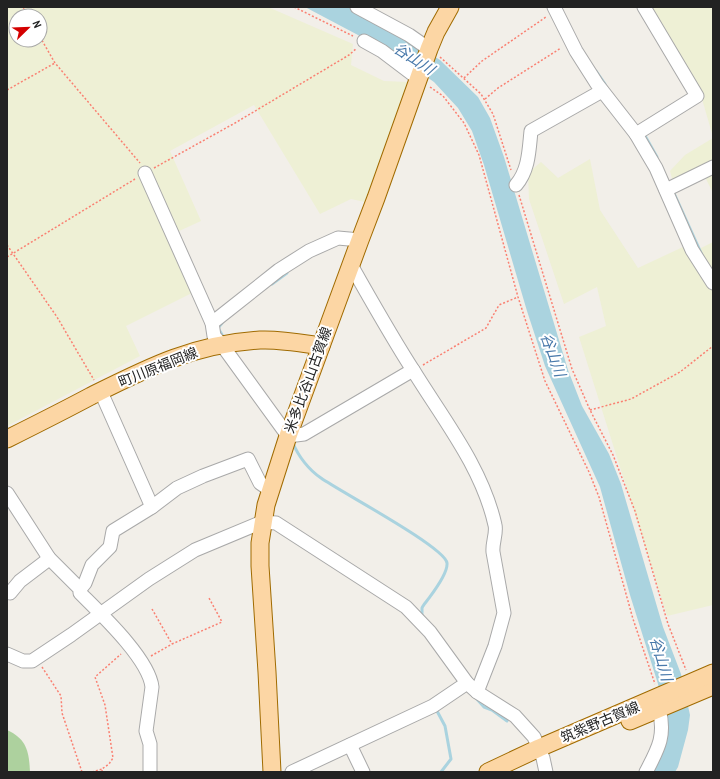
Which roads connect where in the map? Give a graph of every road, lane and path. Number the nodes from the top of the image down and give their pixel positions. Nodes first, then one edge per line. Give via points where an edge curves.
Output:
1 (294, 7) edge
2 (357, 7) edge
3 (450, 7) edge
4 (644, 7) edge
5 (555, 9) edge
6 (364, 41) junction
7 (572, 41) junction
8 (46, 48) edge
9 (429, 50) junction
10 (55, 63) junction
11 (464, 78) junction
12 (419, 79) junction
13 (7, 90) edge
14 (602, 91) junction
15 (484, 99) junction
16 (636, 134) junction
17 (713, 167) edge
18 (145, 172) junction
19 (516, 185) junction
20 (666, 190) junction
21 (360, 240) junction
22 (7, 245) edge
23 (13, 254) junction
24 (7, 258) edge
25 (351, 266) junction
26 (713, 283) edge
27 (518, 297) junction
28 (212, 323) junction
29 (222, 345) junction
30 (321, 346) junction
31 (713, 346) edge
32 (413, 370) junction
33 (100, 392) junction
34 (590, 410) junction
35 (288, 436) junction
36 (7, 439) edge
37 (270, 490) junction
38 (7, 493) edge
39 (152, 506) junction
40 (262, 522) junction
41 (49, 558) junction
42 (80, 589) junction
43 (7, 592) edge
44 (209, 598) dead end
45 (152, 609) dead end
46 (100, 614) junction
47 (172, 644) junction
48 (130, 646) junction
49 (7, 654) edge
50 (37, 659) junction
51 (141, 662) junction
52 (713, 673) edge
53 (467, 683) junction
54 (713, 686) edge
55 (688, 688) junction
56 (477, 692) junction
57 (659, 703) junction
58 (350, 745) junction
59 (542, 759) edge
60 (102, 771) edge
61 (82, 772) edge
62 (92, 772) edge
63 (150, 772) edge
64 (272, 772) edge
65 (292, 772) edge
66 (363, 772) edge
67 (488, 772) edge
68 (515, 772) edge
69 (646, 772) edge

1 - 6 path
2 - 9 street via 409,35
3 - 9 main road, 米多比谷山古賀線
4 - 16 street via 697,96
5 - 7 street
5 - 11 path via 482,61
6 - 12 street
6 - 18 path via 336,63 235,123
7 - 14 street
7 - 15 path
8 - 10 path
9 - 11 path via 446,61
9 - 12 main road, 米多比谷山古賀線
10 - 13 path
10 - 18 path
11 - 15 path
12 - 21 main road, 米多比谷山古賀線
12 - 27 path via 443,96 464,123 479,155
14 - 16 street
14 - 19 street via 531,131 527,163 523,177
15 - 19 path via 493,114
16 - 20 street
17 - 20 street
18 - 23 path
18 - 28 street
19 - 34 path via 572,368
20 - 26 street via 692,250
21 - 25 main road, 米多比谷山古賀線
21 - 28 street via 338,238 309,251 278,270
22 - 23 path
23 - 24 path
23 - 33 path via 57,317
25 - 30 main road, 米多比谷山古賀線
25 - 32 street
27 - 32 path via 499,305 486,328
27 - 57 path via 545,381 599,496
28 - 29 street via 214,336
29 - 30 main road, 町川原福岡線 via 262,340
29 - 33 main road, 町川原福岡線 via 181,355
29 - 35 street
30 - 35 main road, 米多比谷山古賀線
31 - 34 path via 680,372 630,399
32 - 35 street via 304,434
32 - 56 street via 448,423 482,484 496,526 492,545 504,613 495,646
33 - 36 main road, 町川原福岡線
33 - 39 street
34 - 55 path via 635,511
35 - 37 main road, 米多比谷山古賀線
37 - 39 street via 260,484 248,459 177,488
37 - 40 main road, 米多比谷山古賀線
38 - 41 street
39 - 42 street via 113,531 110,547 92,565
40 - 46 street via 195,550
40 - 53 street via 276,523 406,607 430,632
40 - 64 main road, 米多比谷山古賀線 via 260,566
41 - 42 street
41 - 43 street via 20,581 10,593
42 - 46 street via 80,594
44 - 47 path via 222,622
45 - 47 path
46 - 48 street
46 - 50 street
47 - 51 path
48 - 51 street
48 - 60 path via 95,678 105,705 113,758
49 - 50 street via 23,661
50 - 61 path via 61,696 62,713
51 - 63 street via 152,687 146,731 150,744
52 - 55 main road, 筑紫野古賀線
53 - 56 street
53 - 58 street via 433,706
54 - 55 main road, 筑紫野古賀線
55 - 57 main road, 筑紫野古賀線
56 - 59 street via 515,716 534,737
57 - 59 main road, 筑紫野古賀線
57 - 69 street via 662,734
58 - 65 street
58 - 66 street
59 - 67 main road, 筑紫野古賀線
59 - 68 main road, 筑紫野古賀線
60 - 62 path

